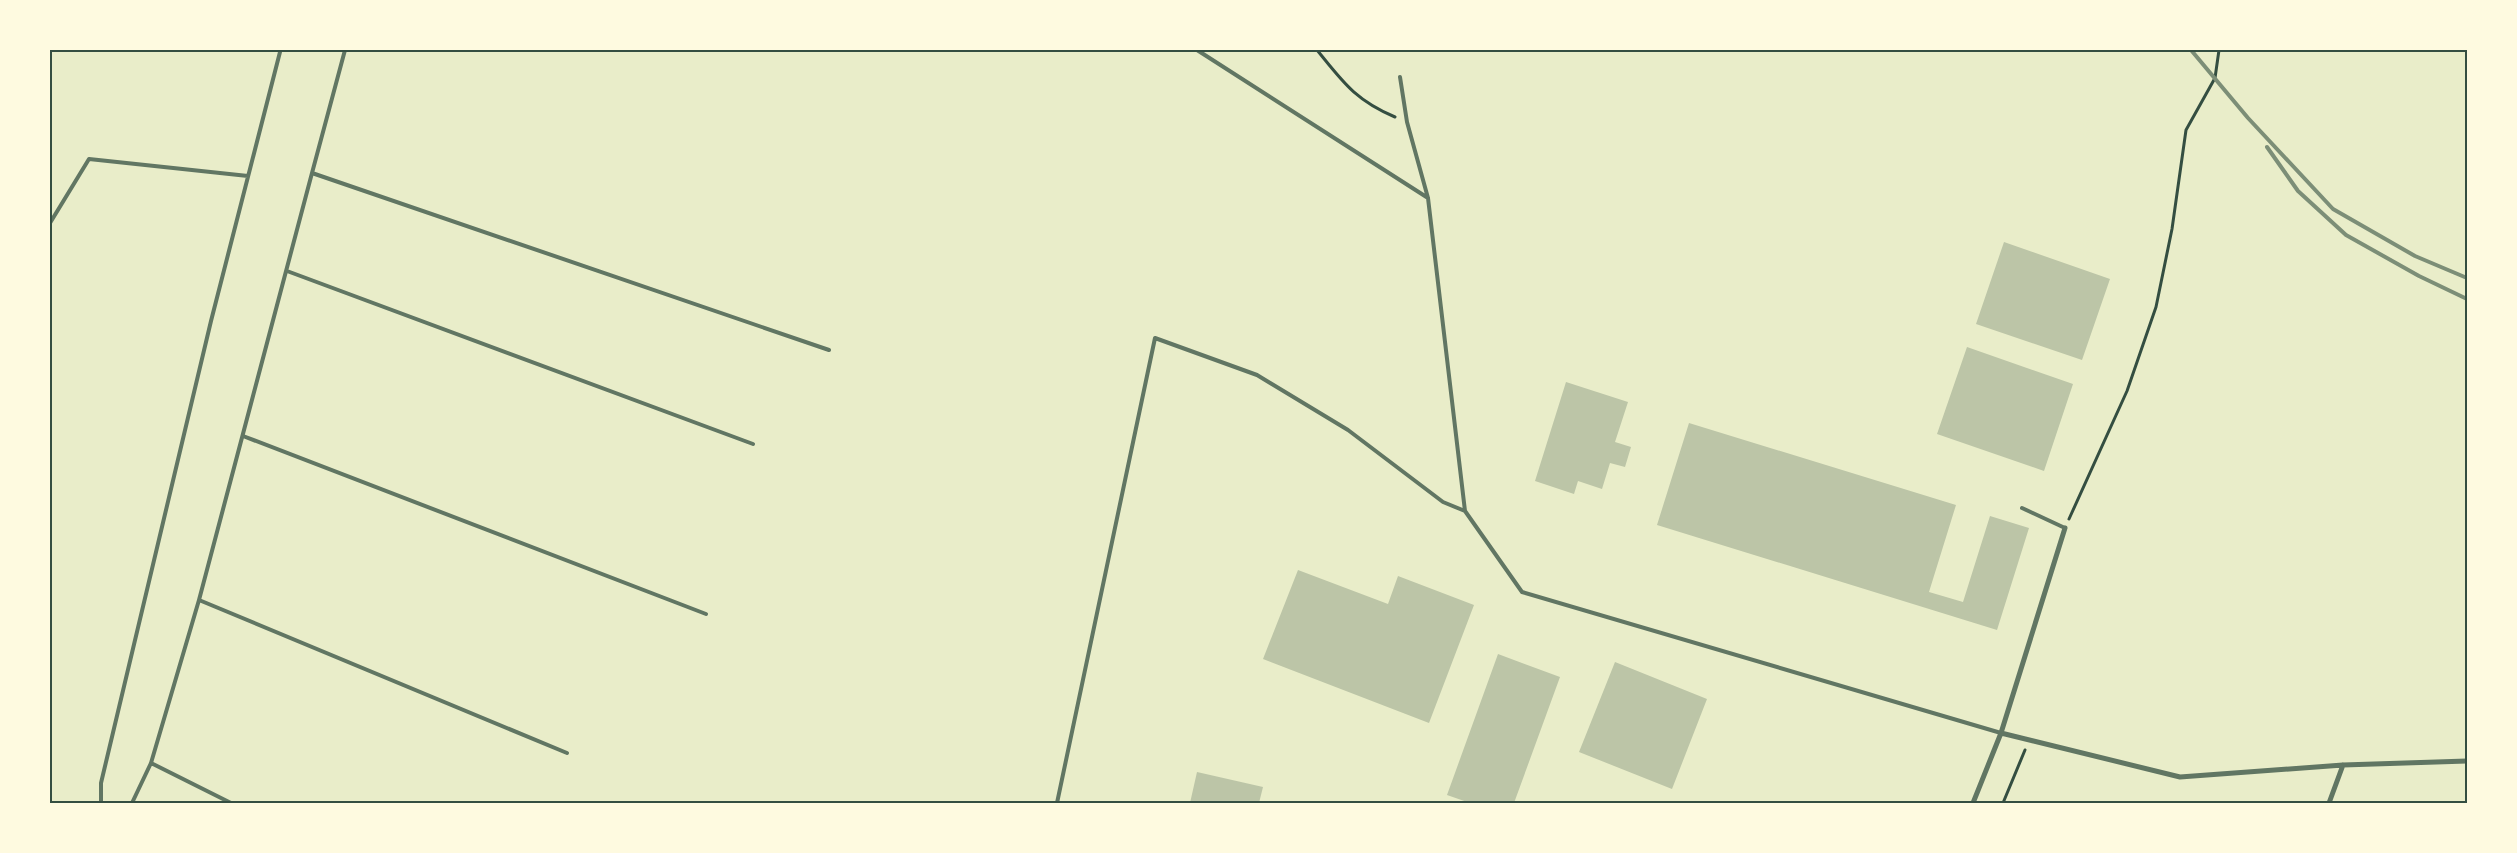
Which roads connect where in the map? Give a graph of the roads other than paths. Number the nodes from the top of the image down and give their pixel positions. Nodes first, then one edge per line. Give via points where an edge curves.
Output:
1 (345, 50) edge
2 (1198, 50) edge
3 (280, 52) dead end
4 (1400, 77) dead end
5 (312, 173) junction
6 (248, 176) junction
7 (1428, 198) junction
8 (50, 223) edge
9 (287, 271) junction
10 (829, 350) dead end
11 (243, 436) junction
12 (753, 444) dead end
13 (2022, 508) dead end
14 (1465, 511) junction
15 (2064, 528) joint
16 (200, 600) junction
17 (706, 614) dead end
18 (2000, 733) junction
19 (567, 753) dead end
20 (2467, 761) edge
21 (151, 763) junction
22 (2343, 766) junction
23 (101, 803) edge
24 (132, 803) edge
25 (231, 803) edge
26 (1058, 803) edge
27 (1973, 803) edge
28 (2329, 803) edge

1 - 5 lane
2 - 7 lane
3 - 6 lane
4 - 7 lane via 1407,122
5 - 9 lane
5 - 10 lane
6 - 8 lane via 89,159
6 - 23 lane via 101,783
7 - 14 lane
9 - 11 lane
9 - 12 lane
11 - 16 lane
11 - 17 lane
13 - 15 lane
14 - 18 lane via 1522,592
14 - 26 lane via 1443,502 1348,430 1257,375 1155,338
15 - 18 street
16 - 19 lane
16 - 21 lane
18 - 22 street via 2180,777
18 - 27 street
20 - 22 street
21 - 24 lane
21 - 25 lane
22 - 28 street

